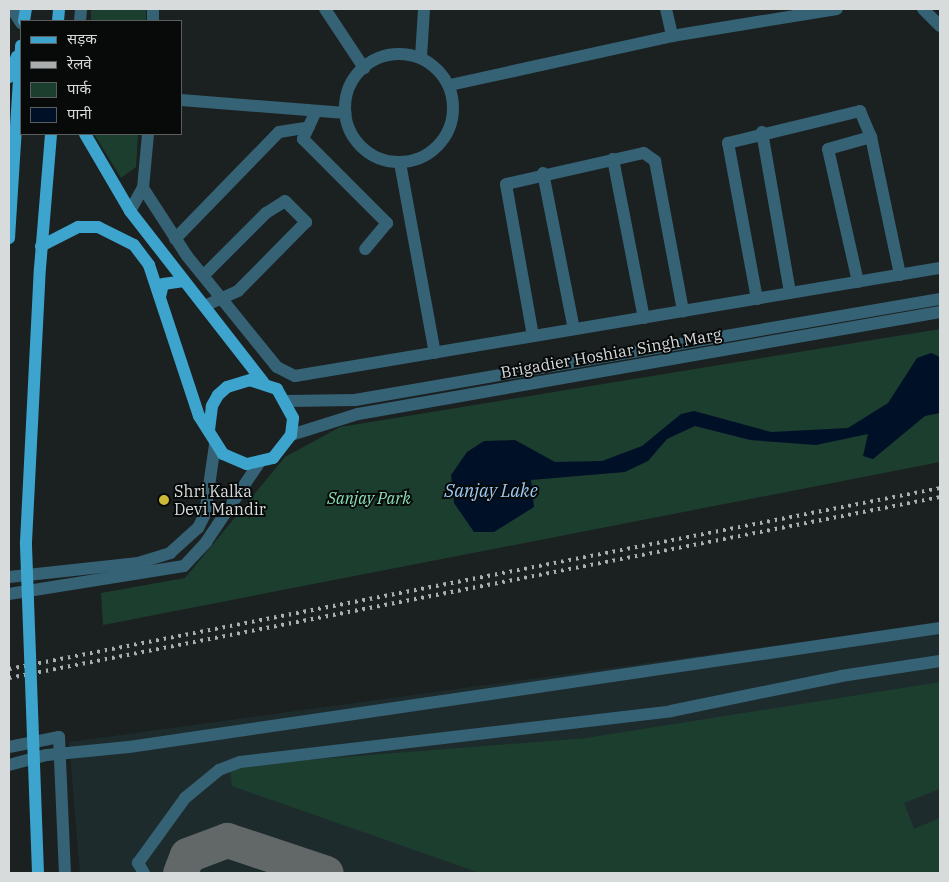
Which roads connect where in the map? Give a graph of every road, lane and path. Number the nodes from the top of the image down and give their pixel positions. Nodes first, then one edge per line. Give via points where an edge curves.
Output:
1 (12, 9) edge
2 (325, 9) edge
3 (424, 9) edge
4 (666, 9) edge
5 (833, 9) edge
6 (923, 9) edge
7 (21, 20) edge
8 (940, 26) edge
9 (672, 36) junction
10 (20, 48) edge
11 (421, 57) junction
12 (20, 61) edge
13 (364, 68) junction
14 (9, 77) edge
15 (450, 84) junction
16 (182, 100) edge
17 (316, 111) junction
18 (345, 113) junction
19 (309, 127) junction
20 (762, 132) junction
21 (51, 135) edge
22 (86, 135) edge
23 (148, 135) edge
24 (871, 137) junction
25 (613, 159) junction
26 (400, 163) junction
27 (543, 173) junction
28 (143, 188) junction
29 (130, 211) junction
30 (9, 238) edge
31 (175, 239) junction
32 (41, 246) junction
33 (365, 250) dead end
34 (940, 268) edge
35 (204, 275) junction
36 (900, 275) junction
37 (184, 280) junction
38 (858, 282) junction
39 (790, 293) junction
40 (160, 296) junction
41 (940, 298) edge
42 (224, 299) junction
43 (757, 299) junction
44 (205, 306) junction
45 (683, 311) junction
46 (940, 312) edge
47 (644, 318) junction
48 (574, 329) junction
49 (533, 336) junction
50 (434, 352) junction
51 (263, 382) junction
52 (287, 401) junction
53 (209, 430) junction
54 (291, 435) junction
55 (215, 445) junction
56 (259, 463) junction
57 (9, 577) edge
58 (9, 594) edge
59 (940, 628) edge
60 (940, 662) edge
61 (9, 747) edge
62 (59, 754) junction
63 (9, 764) edge
64 (38, 873) edge
65 (65, 873) edge
66 (144, 873) edge

1 - 7 street
2 - 13 street
3 - 11 street
4 - 9 street
5 - 9 street
6 - 8 street
9 - 15 street
10 - 14 main road
11 - 13 street via 388,54
11 - 15 street via 437,67
12 - 30 main road
13 - 18 street via 352,80
15 - 26 street via 454,116 448,134 434,150
16 - 17 street
17 - 18 street
17 - 19 street
18 - 26 street via 356,142 376,158
19 - 31 street via 279,132
19 - 33 street via 303,139 387,223
20 - 24 street via 860,112
20 - 39 street
20 - 43 street via 732,139 727,150
21 - 32 main road
22 - 29 main road
23 - 28 street
24 - 36 street
24 - 38 street via 828,149
25 - 27 street
25 - 45 street via 644,153 654,161
25 - 47 street
26 - 50 street
27 - 48 street
27 - 49 street via 510,180 505,189
28 - 29 street
28 - 31 street
29 - 37 main road
31 - 35 street
32 - 40 main road via 78,227 114,232 134,245 149,265
32 - 64 main road, bridge via 26,542
34 - 36 street
35 - 42 street
35 - 42 street via 266,212 285,201 295,206 306,222
36 - 38 street
37 - 40 main road via 163,284
37 - 44 main road
38 - 39 street
39 - 43 street
40 - 53 main road via 199,416
41 - 52 street, Brigadier Hoshiar Singh Marg via 355,400
42 - 44 street
42 - 50 street via 277,367 295,376
43 - 45 street
44 - 51 main road
45 - 47 street
46 - 54 street, Brigadier Hoshiar Singh Marg via 358,414
47 - 48 street
48 - 49 street
49 - 50 street
51 - 52 main road
51 - 53 main road via 244,381 227,387 212,406
52 - 54 main road via 293,418
53 - 55 main road
54 - 56 main road via 273,458
55 - 56 main road via 234,461
55 - 57 street via 204,514 198,528 170,553 138,563
56 - 58 street via 206,542 184,566
59 - 62 street
60 - 66 street via 822,679 671,712 240,762 219,770 182,802 138,864
61 - 62 street via 59,737
62 - 63 street
62 - 65 street

